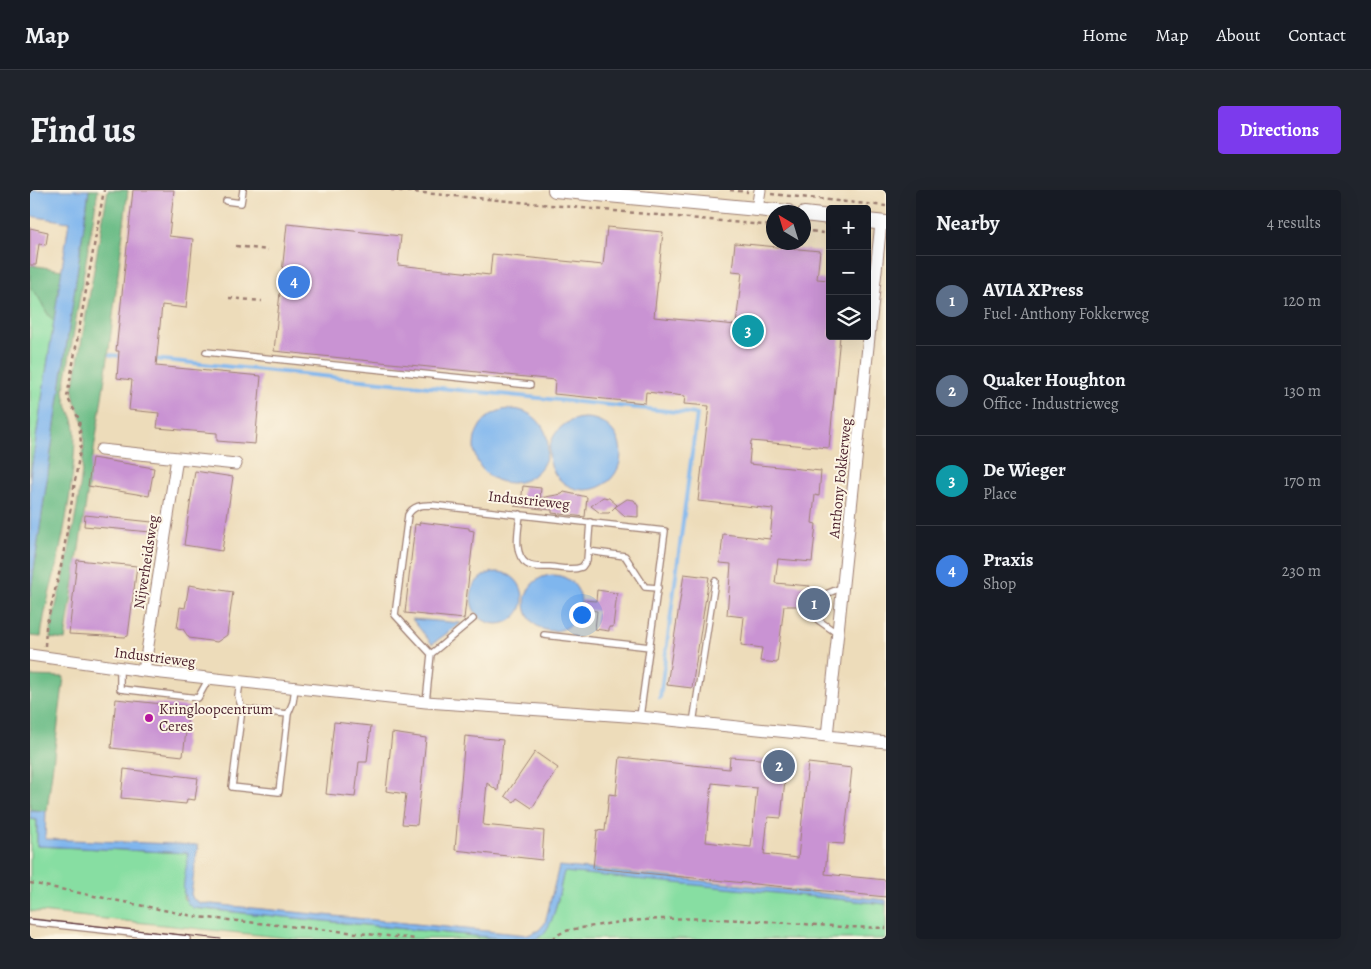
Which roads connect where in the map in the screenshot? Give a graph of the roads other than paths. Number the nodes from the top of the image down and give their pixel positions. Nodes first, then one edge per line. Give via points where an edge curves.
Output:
1 (243, 190) edge
2 (555, 190) edge
3 (760, 191) edge
4 (226, 201) dead end
5 (757, 209) junction
6 (766, 210) edge
7 (811, 215) edge
8 (826, 217) edge
9 (878, 222) edge
10 (206, 352) dead end
11 (530, 386) dead end
12 (101, 450) dead end
13 (177, 458) junction
14 (236, 464) dead end
15 (520, 514) junction
16 (590, 522) junction
17 (588, 551) junction
18 (714, 581) dead end
19 (844, 586) junction
20 (658, 588) junction
21 (826, 594) dead end
22 (818, 616) dead end
23 (473, 620) dead end
24 (544, 635) dead end
25 (840, 636) junction
26 (650, 647) junction
27 (431, 654) junction
28 (30, 655) edge
29 (120, 668) junction
30 (144, 672) junction
31 (209, 678) junction
32 (240, 682) junction
33 (295, 688) junction
34 (426, 702) junction
35 (242, 709) junction
36 (288, 714) junction
37 (640, 717) junction
38 (693, 723) junction
39 (827, 736) junction
40 (886, 742) edge
41 (30, 922) edge
42 (188, 939) edge

1 - 4 lane via 241,203
2 - 5 street
3 - 5 street
5 - 6 street
7 - 8 street
9 - 19 street, Anthony Fokkerweg
10 - 11 lane
12 - 13 street
13 - 14 street
13 - 30 street, Nijverheidsweg
15 - 16 lane, Industrieweg
15 - 17 lane via 518,543 526,564 577,569 585,564
15 - 27 lane, Industrieweg via 431,505 420,505 411,510 406,525 395,615
16 - 17 lane
16 - 20 lane, Industrieweg via 665,531
17 - 20 lane via 625,556 645,587
18 - 38 lane
19 - 21 lane
19 - 25 street, Anthony Fokkerweg
20 - 26 lane, Industrieweg
22 - 25 lane via 818,620
23 - 27 lane
24 - 26 lane
25 - 39 street, Anthony Fokkerweg
26 - 37 lane, Industrieweg
27 - 34 lane
28 - 29 street, Industrieweg
29 - 30 street, Industrieweg
29 - 31 lane via 120,689 198,698
30 - 31 street, Industrieweg
31 - 32 street, Industrieweg
32 - 33 street, Industrieweg
32 - 35 lane via 238,696
33 - 34 street, Industrieweg
33 - 36 lane
34 - 37 street, Industrieweg
35 - 36 lane
35 - 36 lane via 232,787 280,792
37 - 38 street, Industrieweg
38 - 39 street, Industrieweg
39 - 40 street, Industrieweg
41 - 42 lane

